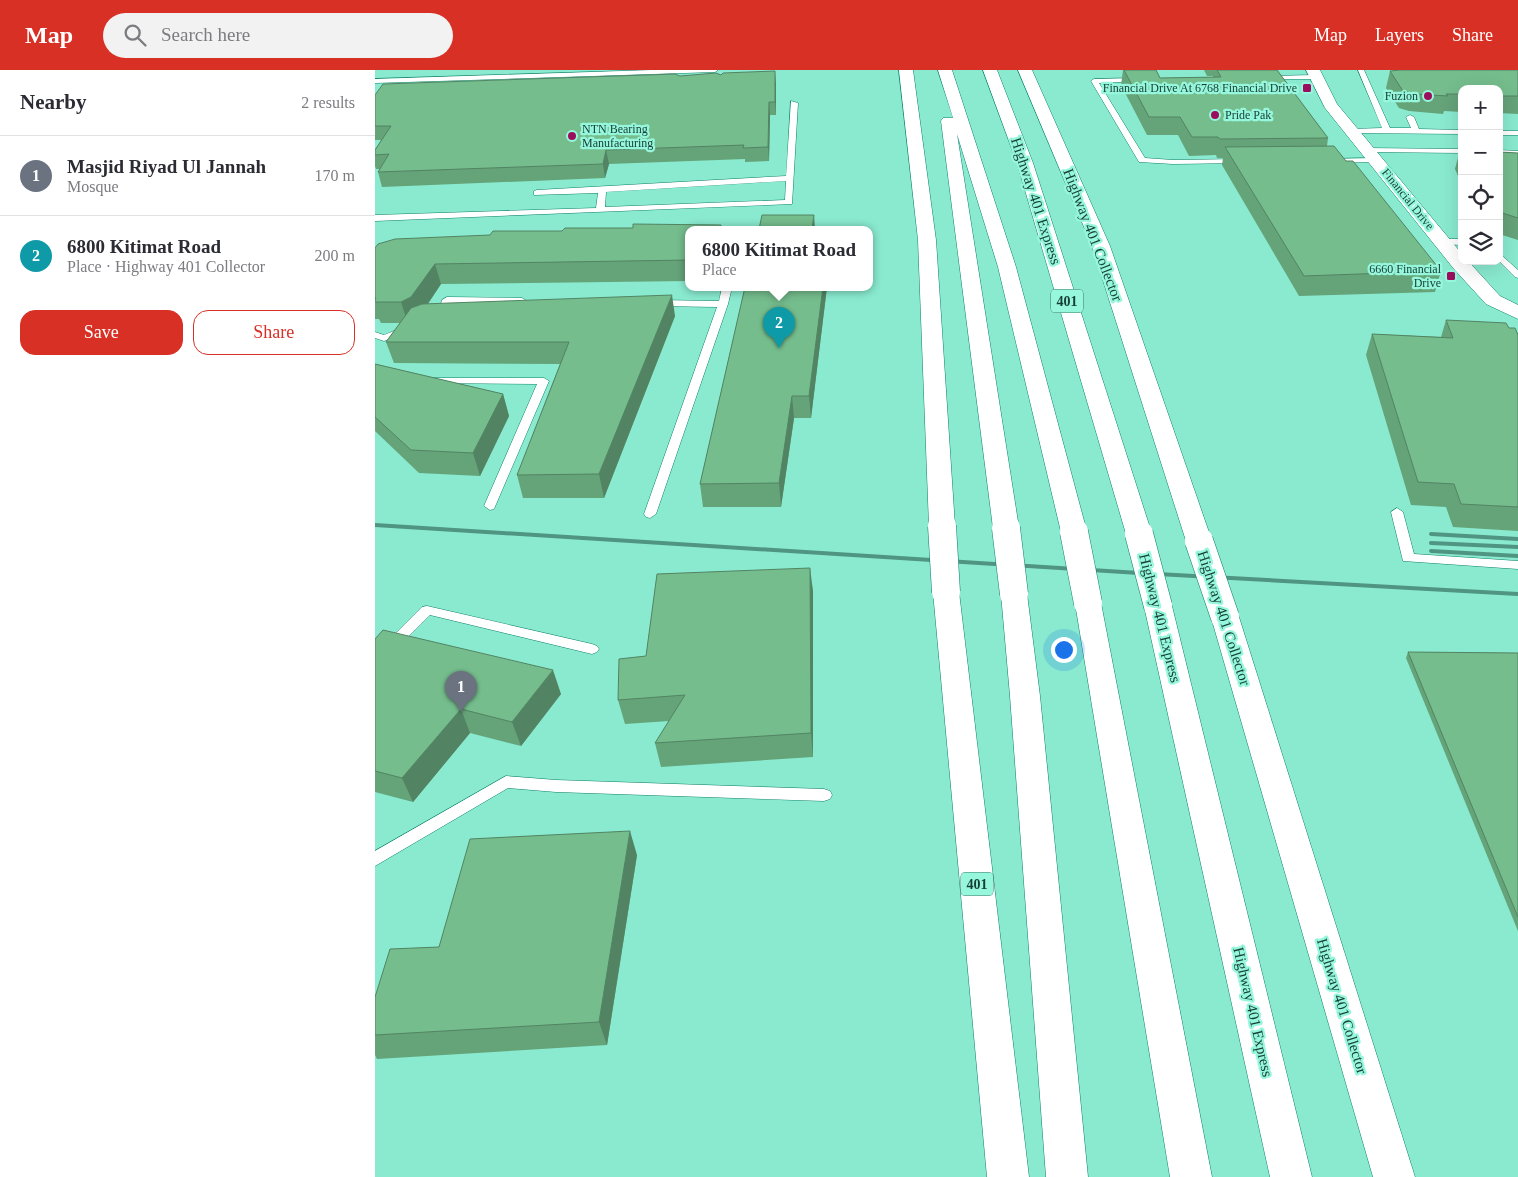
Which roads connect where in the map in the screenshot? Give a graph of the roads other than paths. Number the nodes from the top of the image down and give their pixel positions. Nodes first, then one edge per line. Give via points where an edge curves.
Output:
1 (715, 70) edge
2 (893, 70) edge
3 (906, 70) edge
4 (941, 70) edge
5 (945, 70) edge
6 (990, 70) edge
7 (1025, 70) edge
8 (1361, 70) edge
9 (1314, 73) edge
10 (1258, 78) edge
11 (1152, 80) edge
12 (375, 81) edge
13 (794, 103) dead end
14 (1410, 117) dead end
15 (1387, 130) junction
16 (1417, 130) junction
17 (1351, 131) junction
18 (1458, 132) edge
19 (1503, 133) edge
20 (1518, 133) edge
21 (1458, 151) edge
22 (1503, 152) edge
23 (1518, 153) edge
24 (1372, 155) junction
25 (1250, 161) edge
26 (1318, 161) edge
27 (791, 178) junction
28 (603, 190) junction
29 (760, 191) junction
30 (537, 193) dead end
31 (727, 193) junction
32 (693, 195) junction
33 (600, 210) junction
34 (375, 218) edge
35 (927, 240) junction
36 (1443, 242) junction
37 (1458, 242) edge
38 (1503, 260) edge
39 (1518, 275) edge
40 (726, 291) edge
41 (535, 301) edge
42 (644, 303) edge
43 (723, 304) junction
44 (1518, 313) edge
45 (378, 338) edge
46 (415, 381) edge
47 (490, 506) dead end
48 (1397, 512) dead end
49 (650, 514) dead end
50 (1518, 565) edge
51 (592, 649) dead end
52 (375, 662) edge
53 (824, 795) dead end
54 (375, 859) edge
55 (1007, 1177) edge
56 (1067, 1177) edge
57 (1191, 1177) edge
58 (1291, 1177) edge
59 (1394, 1177) edge

1 - 12 lane via 681,75
2 - 35 main road
3 - 35 main road, 401
4 - 56 main road, bridge via 1014,594
5 - 57 main road, bridge via 1007,267 1074,532
6 - 58 main road, Highway 401 Express / 401, bridge via 1025,163 1139,534
7 - 59 main road, Highway 401 Collector, bridge via 1101,246 1225,617
8 - 15 lane
9 - 10 lane
9 - 17 main road, Financial Drive via 1331,105
11 - 25 lane via 1094,81 1141,160
13 - 27 lane
14 - 16 lane
15 - 16 lane
15 - 17 lane
16 - 18 lane
17 - 24 main road, Financial Drive
19 - 20 lane
21 - 24 lane
22 - 23 lane
24 - 26 lane
24 - 36 main road, Financial Drive
27 - 29 lane
27 - 29 lane via 789,202
28 - 30 lane
28 - 32 lane
28 - 33 lane
29 - 31 lane
29 - 31 lane
31 - 32 lane
31 - 32 lane
32 - 33 lane
33 - 34 lane
35 - 55 main road, 401, bridge via 946,592
36 - 37 lane
36 - 44 main road, Financial Drive via 1488,296
38 - 39 lane
40 - 43 lane
41 - 45 lane via 447,300 444,313
42 - 43 lane
43 - 49 lane
46 - 47 lane via 544,381
48 - 50 lane via 1408,558
51 - 52 lane via 427,610
53 - 54 lane via 506,782

